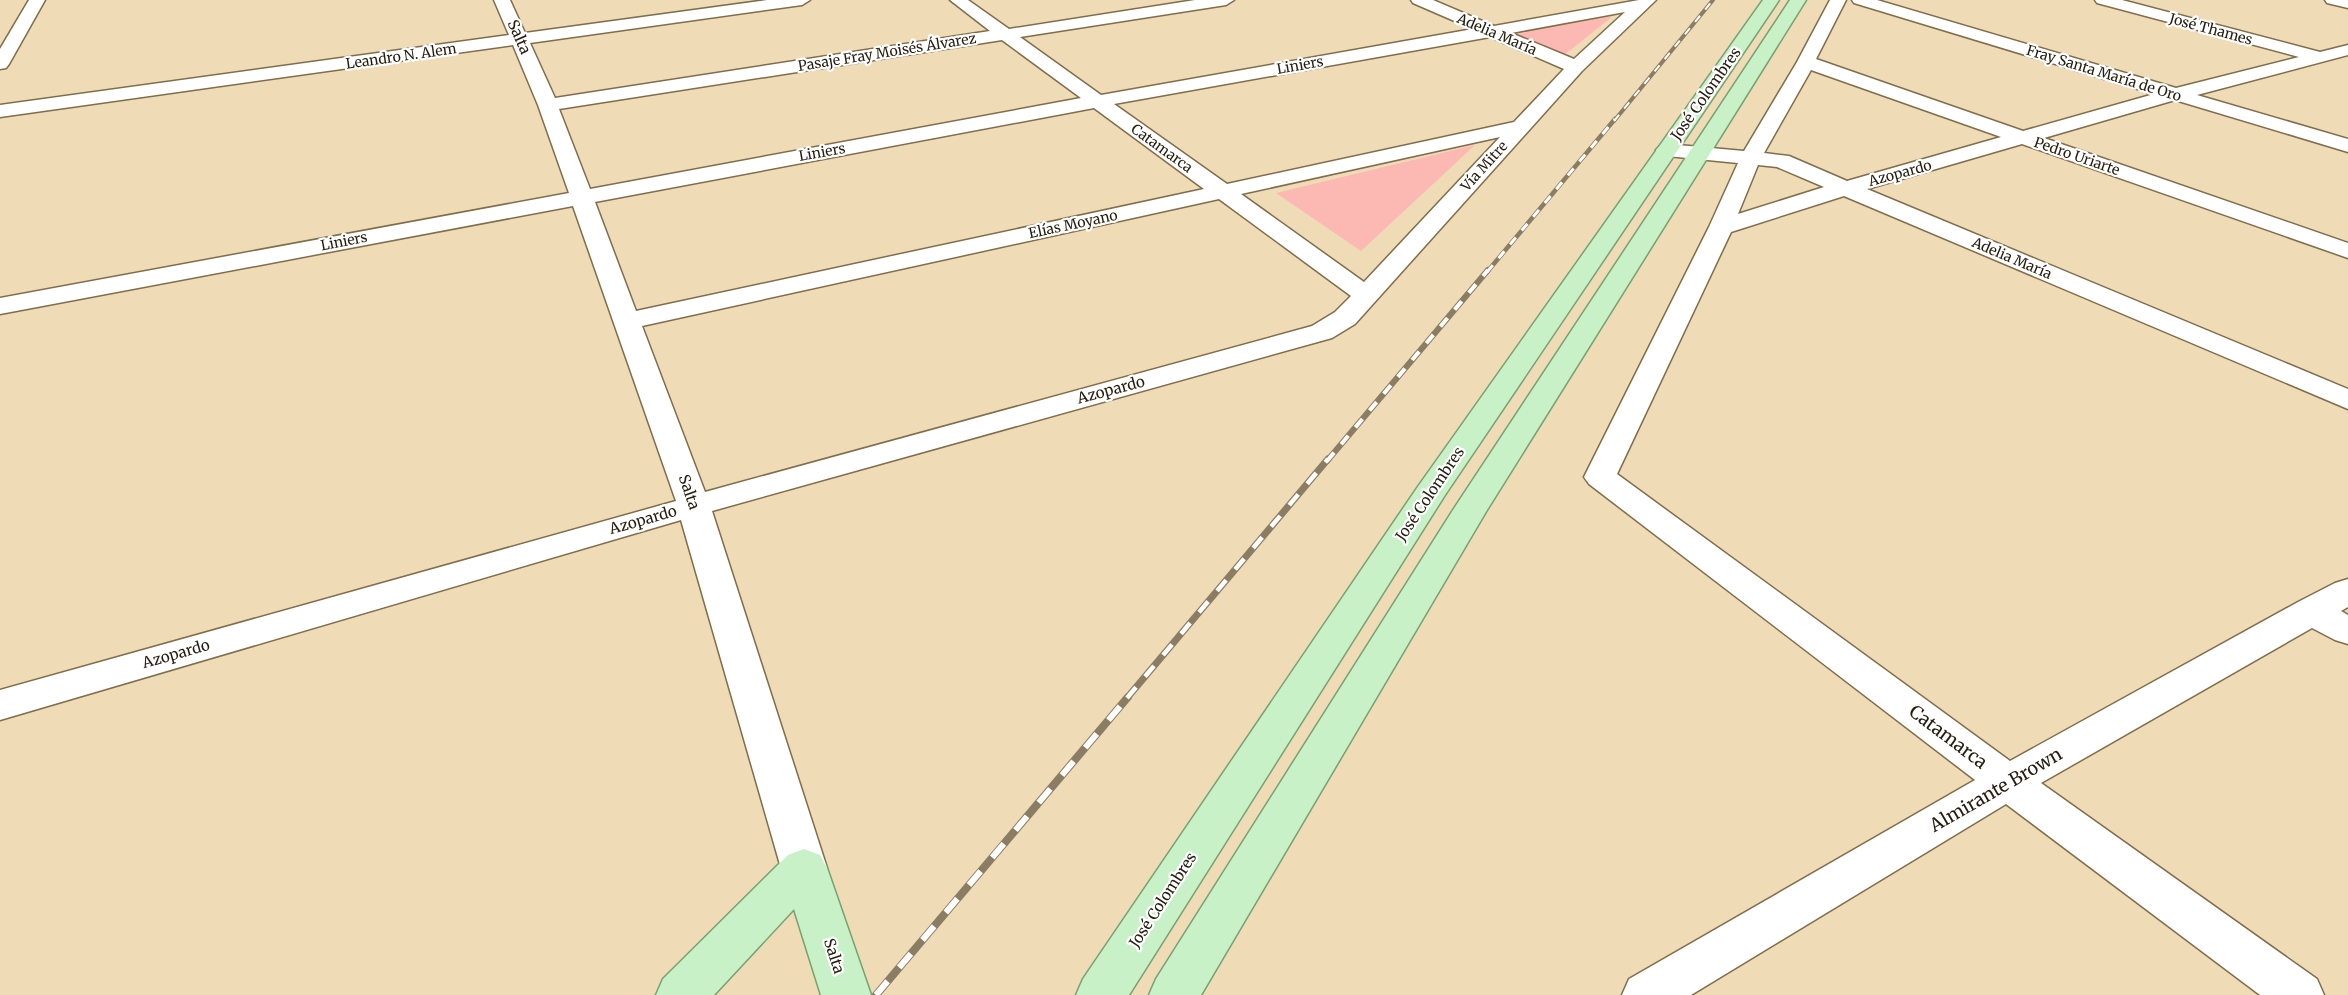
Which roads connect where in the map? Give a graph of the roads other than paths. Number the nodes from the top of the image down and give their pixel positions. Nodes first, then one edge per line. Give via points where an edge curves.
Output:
1 (37, 0) edge
2 (502, 0) edge
3 (802, 0) edge
4 (958, 0) edge
5 (1226, 0) edge
6 (1419, 0) edge
7 (1771, 0) edge
8 (1798, 0) edge
9 (1838, 0) edge
10 (1860, 0) edge
11 (2103, 0) edge
12 (2333, 0) edge
13 (1646, 2) edge
14 (2348, 3) edge
15 (1491, 31) junction
16 (1005, 34) junction
17 (520, 39) junction
18 (2348, 50) edge
19 (2320, 57) junction
20 (1806, 62) junction
21 (0, 64) edge
22 (1576, 67) junction
23 (2176, 94) junction
24 (1098, 101) junction
25 (548, 105) junction
26 (0, 111) edge
27 (1519, 127) junction
28 (2026, 138) junction
29 (2348, 146) edge
30 (1684, 153) junction
31 (1751, 157) junction
32 (1845, 188) junction
33 (1222, 192) junction
34 (581, 196) junction
35 (1722, 227) junction
36 (2348, 251) edge
37 (1366, 296) junction
38 (0, 306) edge
39 (627, 321) junction
40 (1322, 332) joint
41 (2348, 400) edge
42 (694, 506) junction
43 (2348, 591) edge
44 (2311, 611) junction
45 (2348, 631) edge
46 (0, 705) edge
47 (2008, 782) junction
48 (804, 868) junction
49 (681, 995) edge
50 (846, 995) edge
51 (1101, 995) edge
52 (1174, 995) edge
53 (1647, 995) edge
54 (2299, 995) edge

1 - 21 street
2 - 17 street, Salta
3 - 17 street, Leandro N. Alem
4 - 16 street, Catamarca
5 - 16 street, Pasaje Fray Moisés Álvarez
6 - 15 street, Adelia María
7 - 30 main road, José Colombres
8 - 30 main road, José Colombres
9 - 20 street
10 - 23 street, Fray Santa María de Oro
11 - 19 street, José Thames
12 - 14 street
13 - 15 street, Liniers
13 - 22 street, Vía Mitre
15 - 22 street, Adelia María
15 - 24 street, Liniers
16 - 24 street, Catamarca
16 - 25 street, Pasaje Fray Moisés Álvarez
17 - 25 street, Salta
17 - 26 street, Leandro N. Alem
18 - 19 street, Azopardo
19 - 23 street, Azopardo
20 - 28 street, Pedro Uriarte
20 - 31 street
22 - 27 street, Vía Mitre
23 - 28 street, Azopardo
23 - 29 street, Fray Santa María de Oro
24 - 33 street, Catamarca
24 - 34 street, Liniers
25 - 34 street, Salta
27 - 33 street, Elías Moyano
27 - 37 street, Vía Mitre
28 - 32 street, Azopardo
28 - 36 street, Pedro Uriarte
30 - 31 street, Adelia María
30 - 51 main road, José Colombres via 1429,495
30 - 52 main road, José Colombres
31 - 32 street, Adelia María via 1781,161
31 - 35 street
32 - 35 street, Azopardo
32 - 41 street, Adelia María
33 - 37 street, Catamarca
33 - 39 street, Elías Moyano
34 - 38 street, Liniers
34 - 39 street, Salta
35 - 47 street, Catamarca via 1600,477
37 - 40 street, Vía Mitre via 1346,318
39 - 42 street, Salta
40 - 42 street, Azopardo
42 - 46 street, Azopardo
42 - 48 street, Salta
43 - 44 street, Almirante Brown
44 - 45 street
44 - 47 street, Almirante Brown
47 - 53 street, Almirante Brown
47 - 54 street, Catamarca
48 - 49 main road
48 - 50 main road, Salta

